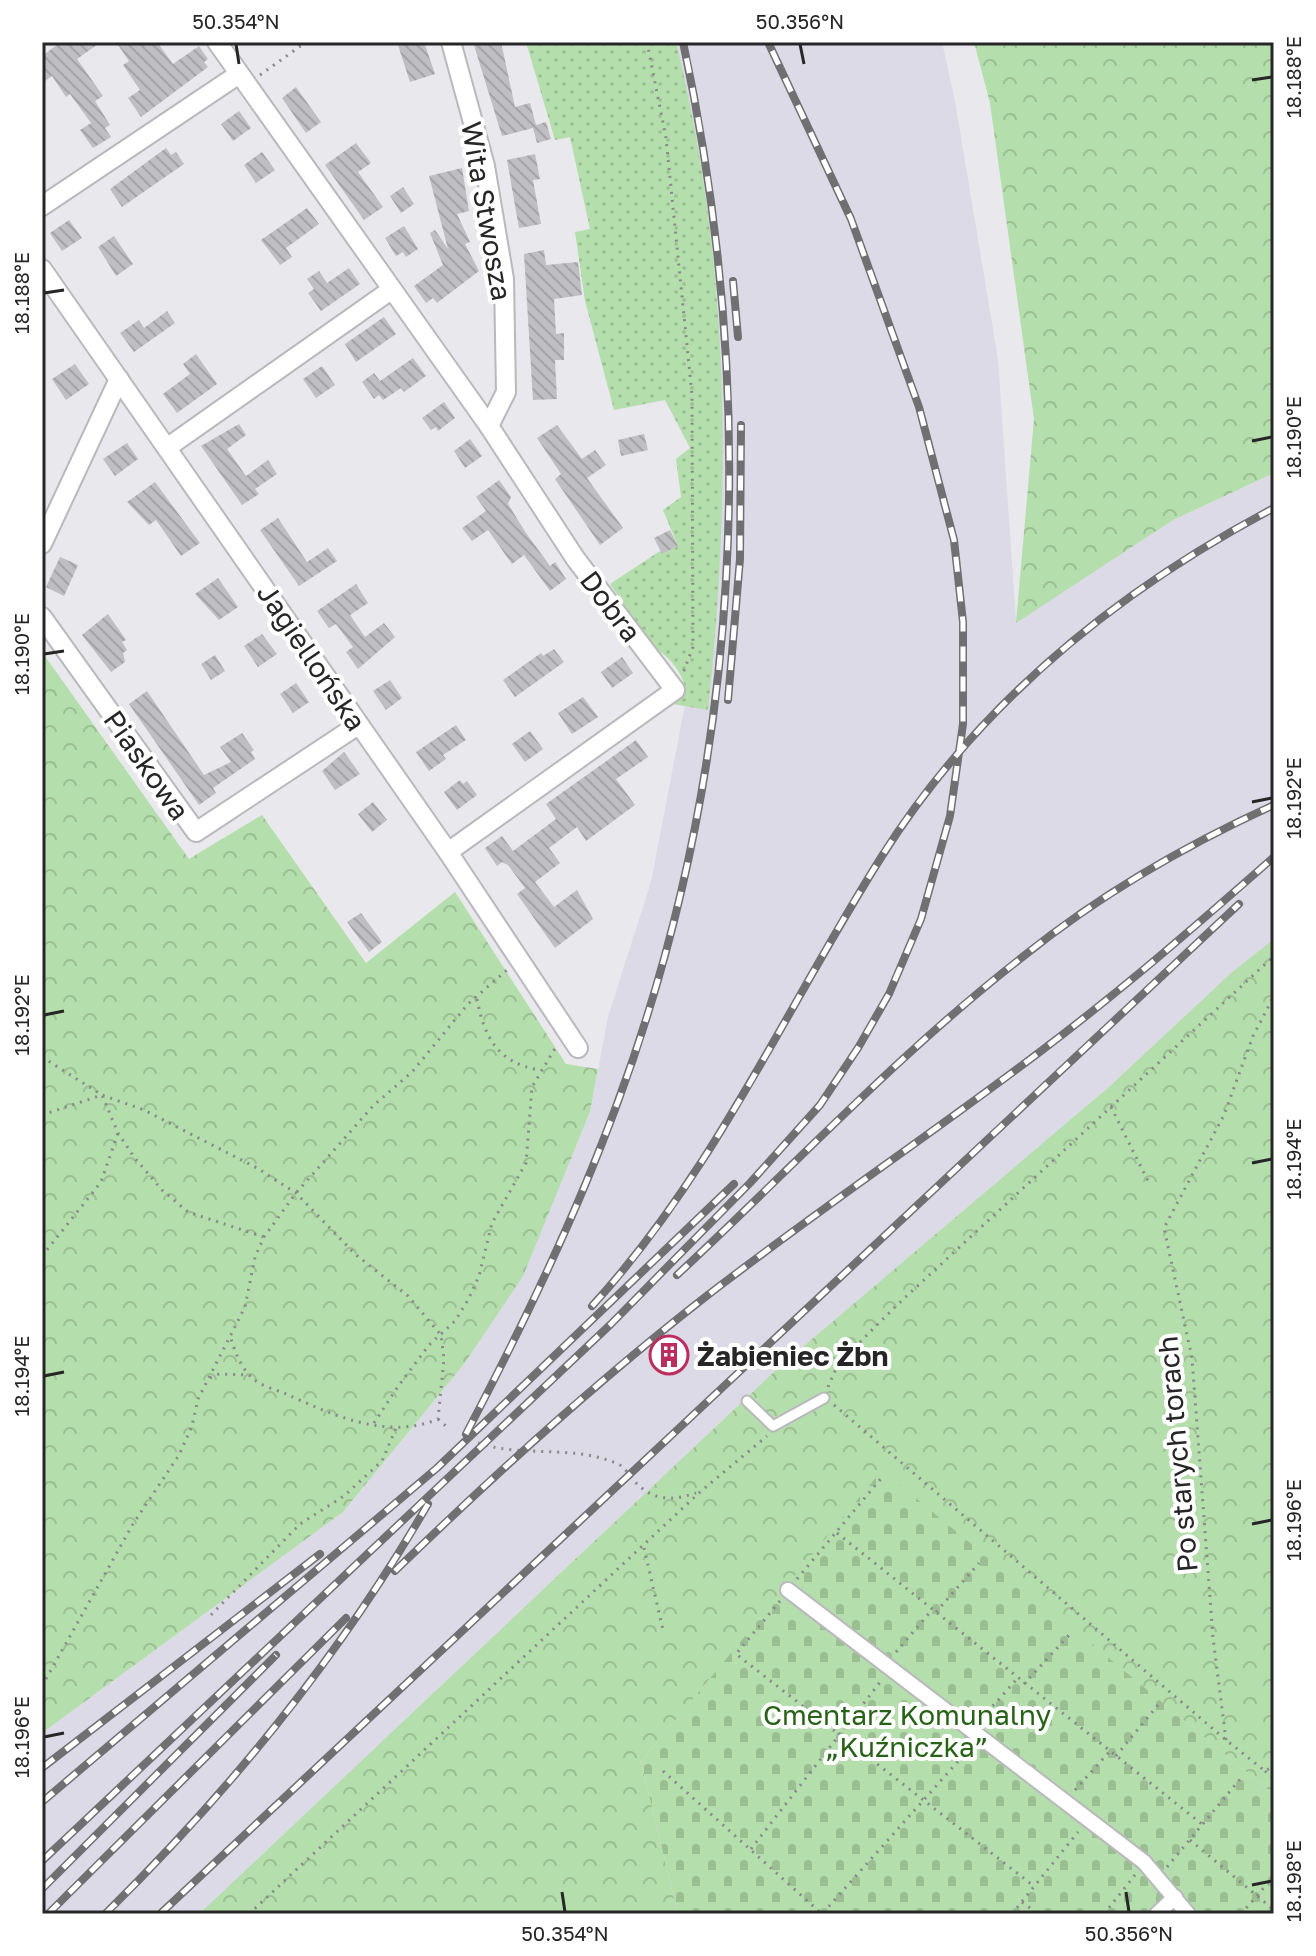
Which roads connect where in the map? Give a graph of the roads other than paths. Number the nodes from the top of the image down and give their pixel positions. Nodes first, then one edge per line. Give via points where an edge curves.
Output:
1 (217, 42) edge
2 (451, 42) edge
3 (243, 80) junction
4 (42, 206) edge
5 (42, 269) edge
6 (391, 290) junction
7 (119, 379) junction
8 (489, 426) junction
9 (168, 447) junction
10 (42, 544) edge
11 (42, 617) edge
12 (358, 725) junction
13 (448, 852) junction
14 (572, 1040) road end
15 (824, 1398) road end
16 (747, 1401) dead end
17 (788, 1590) road end
18 (1175, 1897) junction
19 (1157, 1914) edge
20 (1188, 1914) edge

1 - 3 street, Dobra
2 - 8 street, Wita Stwosza via 485,166 504,279 506,392
3 - 4 street
3 - 6 street, Dobra
5 - 7 street, Jagiellońska
6 - 8 street, Dobra
6 - 9 street
7 - 9 street, Jagiellońska
7 - 10 street
8 - 13 street, Dobra via 575,558 675,690
9 - 12 street, Jagiellońska
11 - 12 street, Piaskowa via 196,832
12 - 13 street, Jagiellońska
13 - 14 street, Jagiellońska
15 - 16 lane via 779,1425 766,1422
17 - 18 street via 1144,1862
18 - 19 street
18 - 20 street

